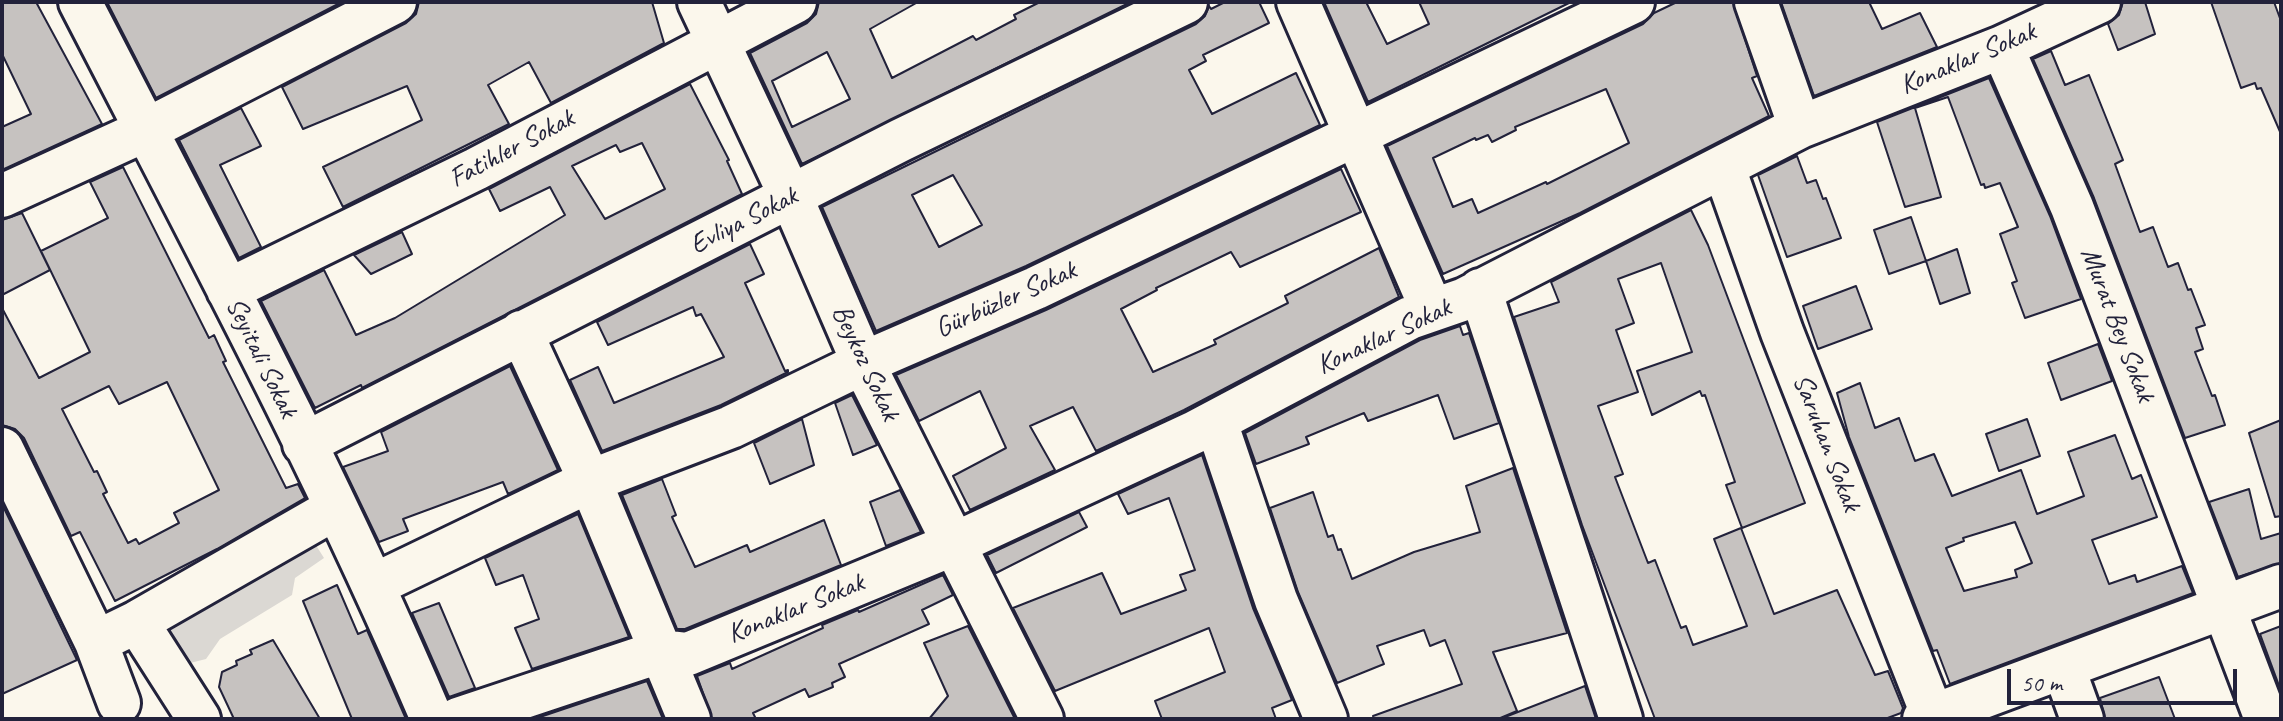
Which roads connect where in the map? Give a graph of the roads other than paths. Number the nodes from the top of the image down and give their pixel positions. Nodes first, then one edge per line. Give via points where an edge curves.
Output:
1 (80, 2) edge
2 (395, 2) edge
3 (699, 2) edge
4 (795, 2) edge
5 (1186, 2) edge
6 (1298, 2) edge
7 (1633, 2) edge
8 (1756, 2) edge
9 (2099, 2) edge
10 (717, 41) junction
11 (2002, 47) junction
12 (1800, 127) junction
13 (146, 130) junction
14 (1355, 134) junction
15 (1724, 168) junction
16 (2, 196) edge
17 (791, 198) junction
18 (228, 290) junction
19 (1480, 290) junction
20 (1432, 310) junction
21 (521, 332) junction
22 (863, 363) junction
23 (1216, 422) junction
24 (304, 444) junction
25 (2, 449) edge
26 (590, 481) junction
27 (336, 508) junction
28 (954, 544) junction
29 (374, 585) junction
30 (2281, 586) edge
31 (2225, 607) junction
32 (137, 622) junction
33 (96, 642) junction
34 (662, 651) junction
35 (2064, 669) junction
36 (171, 673) junction
37 (107, 711) edge
38 (1930, 718) edge
39 (199, 719) edge
40 (432, 719) edge
41 (458, 719) edge
42 (689, 719) edge
43 (1042, 719) edge
44 (1326, 719) edge
45 (1621, 719) edge
46 (2082, 719) edge
47 (2266, 719) edge

1 - 13 street, Seyitali Sokak
2 - 13 street
3 - 10 street, Beykoz Sokak
4 - 10 street, Fatihler Sokak
5 - 17 street, Evliya Sokak
6 - 14 street
7 - 14 street, Gürbüzler Sokak
8 - 12 street
9 - 11 street, Konaklar Sokak
10 - 17 street, Beykoz Sokak
10 - 18 street, Fatihler Sokak via 476,169
11 - 12 street, Konaklar Sokak
11 - 31 street, Murat Bey Sokak via 2072,207
12 - 15 street, Konaklar Sokak
13 - 16 street
13 - 18 street, Seyitali Sokak
14 - 20 street
14 - 22 street, Gürbüzler Sokak via 1036,288
15 - 19 street, Konaklar Sokak
15 - 38 street, Saruhan Sokak
17 - 21 street, Evliya Sokak
17 - 22 street, Beykoz Sokak
18 - 24 street, Seyitali Sokak
19 - 20 street, Konaklar Sokak
19 - 45 street
20 - 23 street, Konaklar Sokak
21 - 24 street, Evliya Sokak
21 - 26 street
22 - 26 street, Gürbüzler Sokak via 731,427
22 - 28 street, Beykoz Sokak
23 - 28 street, Konaklar Sokak
23 - 44 street via 1276,600
24 - 27 street, Seyitali Sokak
25 - 33 street
26 - 29 street, Gürbüzler Sokak
26 - 34 street
27 - 29 street, Seyitali Sokak
27 - 32 street
28 - 34 street, Konaklar Sokak via 688,654
28 - 43 street, Beykoz Sokak
29 - 40 street, Seyitali Sokak
30 - 31 street
31 - 35 street
31 - 47 street, Murat Bey Sokak
32 - 33 street
32 - 36 street
33 - 37 street
34 - 41 street, Konaklar Sokak
34 - 42 street
35 - 38 street
35 - 46 street
36 - 37 street
36 - 39 street

